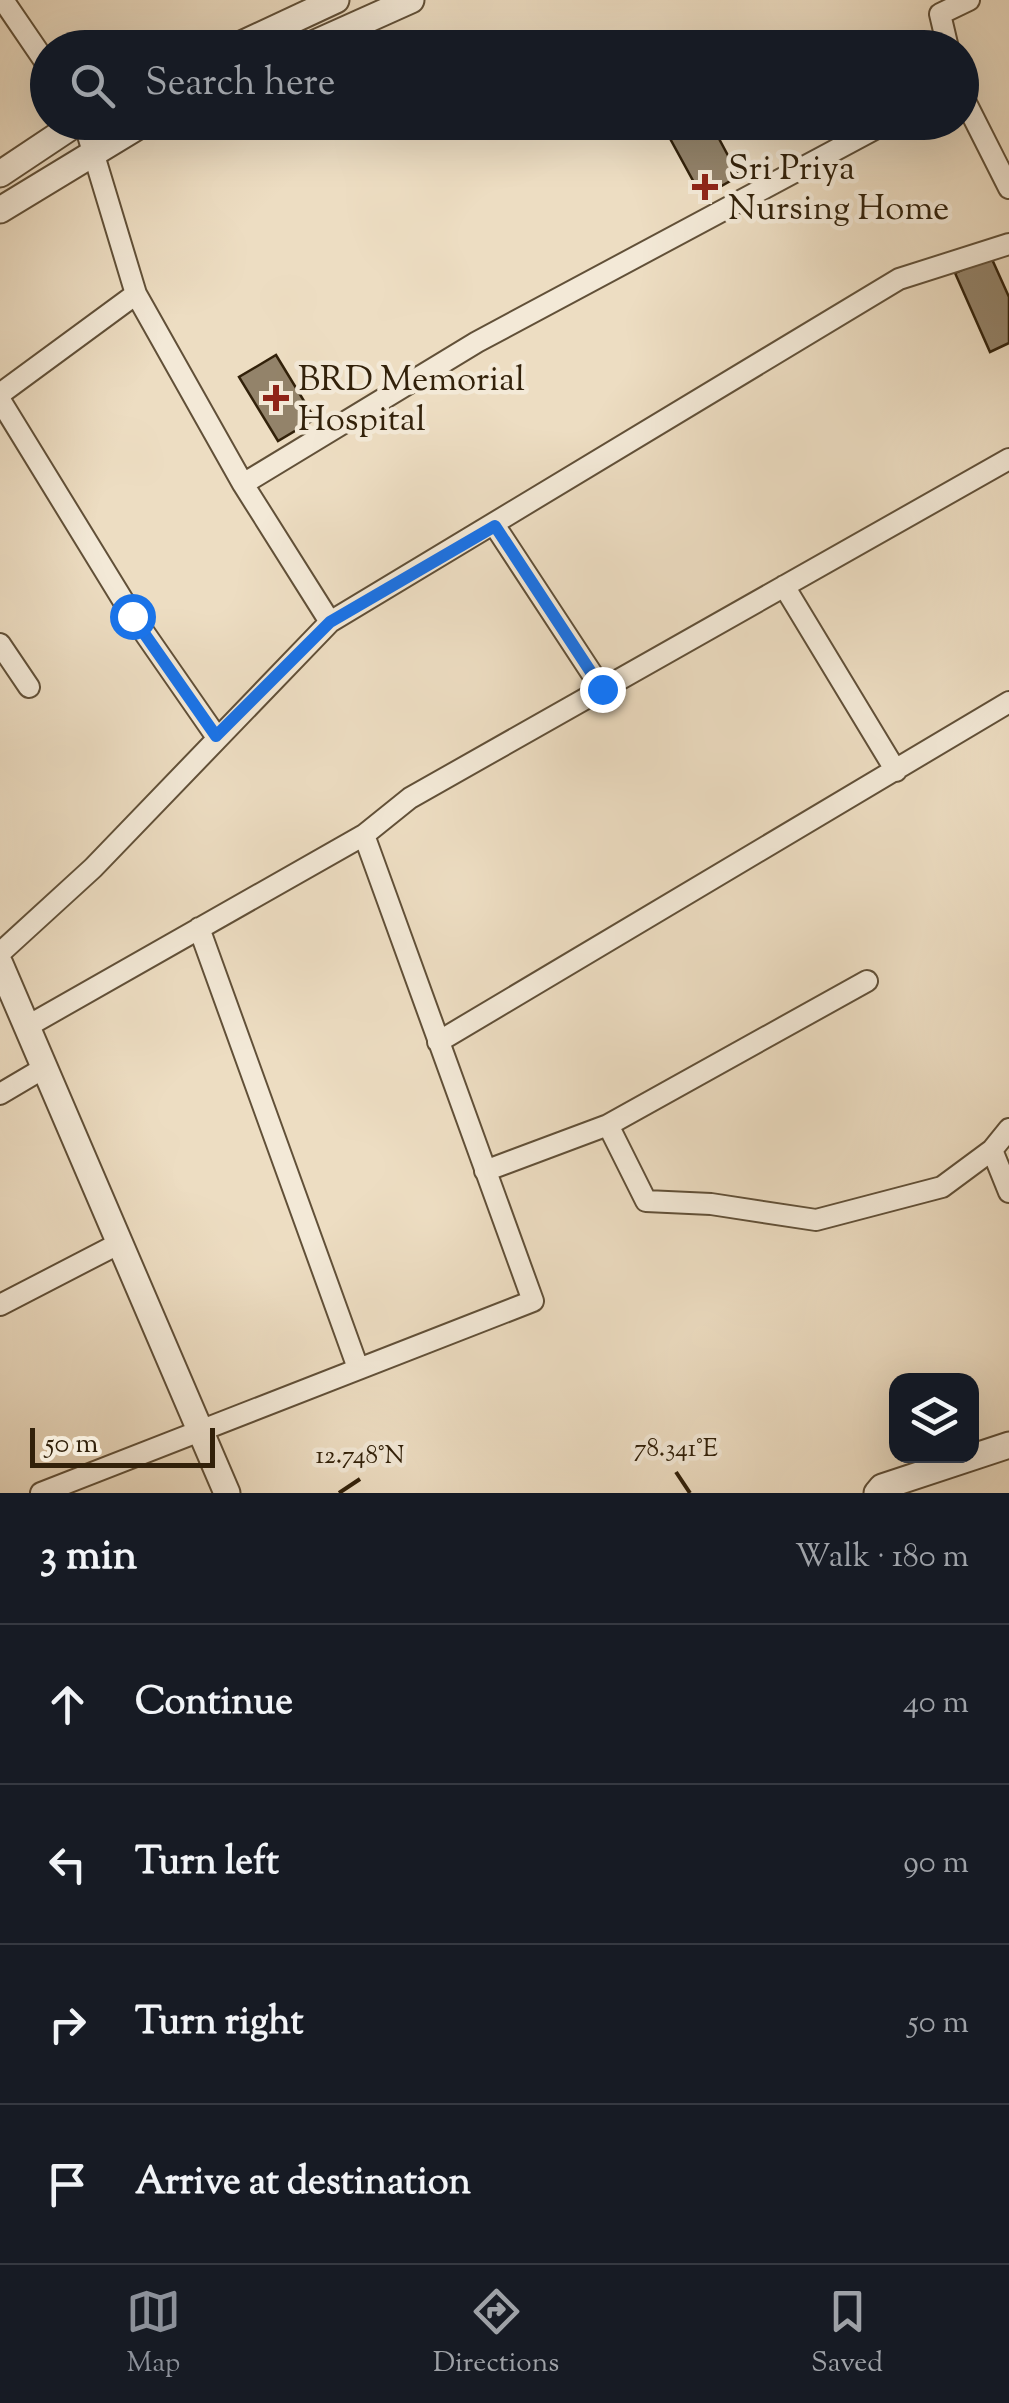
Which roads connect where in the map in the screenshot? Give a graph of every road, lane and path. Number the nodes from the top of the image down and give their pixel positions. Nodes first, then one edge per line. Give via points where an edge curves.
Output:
1 (3, 0) edge
2 (336, 0) edge
3 (411, 0) edge
4 (968, 0) edge
5 (935, 7) edge
6 (272, 30) edge
7 (344, 30) edge
8 (30, 40) edge
9 (979, 129) edge
10 (53, 140) edge
11 (88, 140) edge
12 (116, 140) edge
13 (854, 140) edge
14 (94, 154) junction
15 (0, 174) edge
16 (1009, 188) edge
17 (0, 210) edge
18 (1009, 244) edge
19 (136, 294) junction
20 (0, 397) edge
21 (1009, 459) edge
22 (243, 484) junction
23 (495, 526) junction
24 (784, 586) junction
25 (330, 622) junction
26 (0, 644) edge
27 (29, 688) dead end
28 (602, 689) junction
29 (1009, 702) edge
30 (216, 736) junction
31 (896, 771) junction
32 (364, 835) junction
33 (199, 928) junction
34 (0, 953) edge
35 (0, 964) edge
36 (868, 982) dead end
37 (26, 1027) junction
38 (438, 1042) junction
39 (44, 1068) junction
40 (0, 1094) edge
41 (608, 1125) junction
42 (1009, 1129) edge
43 (992, 1150) junction
44 (485, 1171) junction
45 (1009, 1192) edge
46 (120, 1243) junction
47 (0, 1305) edge
48 (358, 1368) junction
49 (201, 1429) junction
50 (1009, 1446) edge
51 (41, 1493) edge
52 (227, 1493) edge
53 (877, 1493) edge

1 - 8 street
2 - 6 street
3 - 7 street
4 - 5 street
9 - 16 street
10 - 15 street
11 - 14 street
12 - 14 street
13 - 22 street via 477,342
14 - 17 street
14 - 19 street
18 - 23 street via 899,279
19 - 20 street
19 - 22 street
20 - 30 street via 132,616
21 - 24 street
22 - 25 street
23 - 25 street
23 - 28 street
24 - 28 street
24 - 31 street
25 - 30 street
26 - 27 street
28 - 32 street via 410,798
29 - 31 street
30 - 34 street via 94,868
31 - 38 street
32 - 33 street
32 - 38 street
33 - 37 street
33 - 48 street
35 - 37 street
36 - 41 street
37 - 39 street
38 - 44 street
39 - 40 street
39 - 46 street
41 - 43 street via 646,1201 816,1220 942,1188
41 - 44 street
42 - 43 street
43 - 45 street
44 - 48 street via 533,1300
46 - 47 street
46 - 49 street
48 - 49 street
49 - 51 street
49 - 52 street
50 - 53 street

